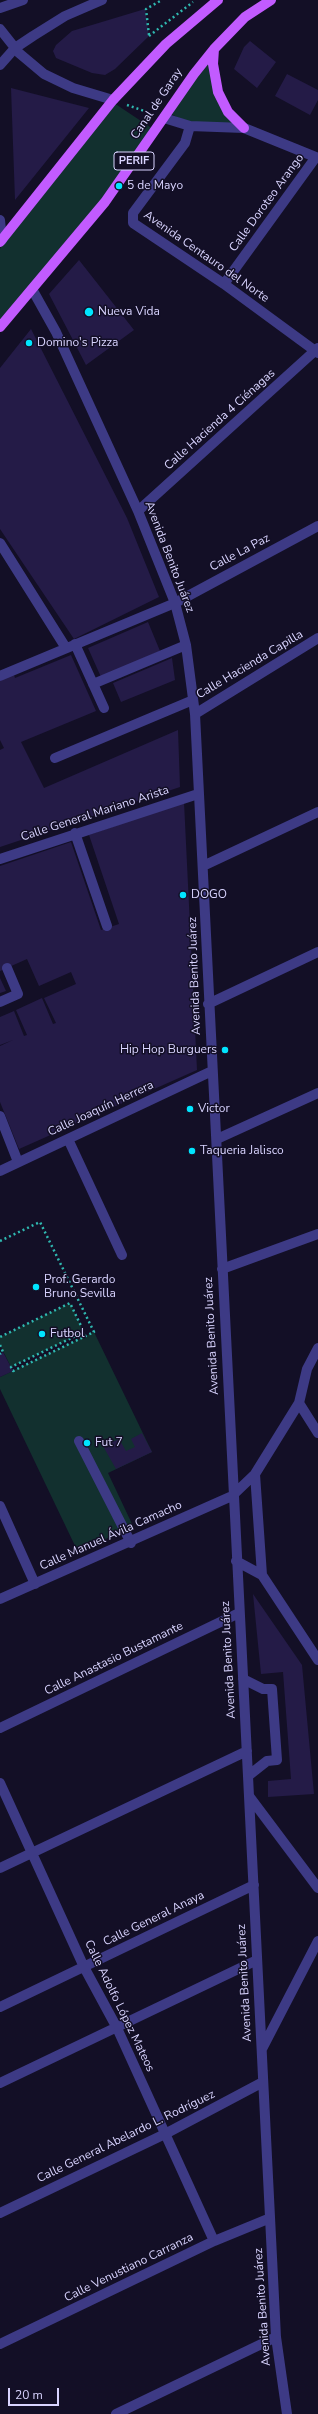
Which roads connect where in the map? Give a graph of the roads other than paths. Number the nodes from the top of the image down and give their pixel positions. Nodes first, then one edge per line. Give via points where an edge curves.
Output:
1 (23, 0) edge
2 (102, 0) edge
3 (218, 0) edge
4 (271, 0) edge
5 (0, 8) edge
6 (0, 29) edge
7 (14, 48) junction
8 (214, 48) junction
9 (0, 65) edge
10 (113, 100) junction
11 (164, 118) junction
12 (190, 126) junction
13 (244, 128) junction
14 (317, 157) edge
15 (0, 220) edge
16 (1, 241) edge
17 (0, 252) edge
18 (224, 284) junction
19 (32, 289) junction
20 (0, 327) edge
21 (317, 351) edge
22 (138, 511) junction
23 (318, 526) edge
24 (0, 543) edge
25 (175, 603) junction
26 (318, 638) edge
27 (186, 644) junction
28 (71, 646) junction
29 (0, 676) edge
30 (93, 684) junction
31 (193, 700) junction
32 (104, 708) dead end
33 (195, 714) junction
34 (55, 758) dead end
35 (198, 794) junction
36 (318, 812) edge
37 (75, 833) junction
38 (0, 859) edge
39 (203, 866) junction
40 (107, 926) dead end
41 (318, 952) edge
42 (7, 968) dead end
43 (0, 1002) edge
44 (208, 1004) junction
45 (212, 1070) junction
46 (318, 1093) edge
47 (0, 1116) edge
48 (68, 1139) junction
49 (216, 1139) junction
50 (18, 1162) junction
51 (0, 1171) edge
52 (318, 1234) edge
53 (122, 1254) dead end
54 (222, 1269) junction
55 (318, 1348) edge
56 (299, 1403) junction
57 (318, 1433) edge
58 (79, 1441) dead end
59 (255, 1474) junction
60 (232, 1496) junction
61 (0, 1506) edge
62 (131, 1543) junction
63 (236, 1561) junction
64 (262, 1575) junction
65 (35, 1584) junction
66 (0, 1599) edge
67 (239, 1613) junction
68 (318, 1660) edge
69 (243, 1679) junction
70 (0, 1728) edge
71 (247, 1751) junction
72 (248, 1776) junction
73 (0, 1783) edge
74 (250, 1796) junction
75 (32, 1852) junction
76 (0, 1868) edge
77 (254, 1885) junction
78 (318, 1888) edge
79 (318, 1940) edge
80 (257, 1960) junction
81 (84, 1967) junction
82 (0, 2008) edge
83 (117, 2028) junction
84 (262, 2050) junction
85 (263, 2082) junction
86 (0, 2083) edge
87 (165, 2134) junction
88 (0, 2214) edge
89 (270, 2218) junction
90 (214, 2241) junction
91 (276, 2337) junction
92 (0, 2344) edge
93 (116, 2414) edge
94 (287, 2414) edge

1 - 5 street
2 - 7 street via 65,16
3 - 10 main road via 166,44
4 - 8 main road, Canal de Garay / PERIF via 245,17
6 - 7 street
7 - 9 street
7 - 10 street via 31,64 58,82
8 - 11 main road, Canal de Garay / PERIF
8 - 13 main road via 213,64 218,92 228,112
10 - 16 main road
11 - 12 street
11 - 19 main road, Canal de Garay / PERIF via 105,202
12 - 13 street
12 - 18 street, Avenida Centauro del Norte via 185,142 131,217 133,223
13 - 14 street
14 - 18 street, Calle Doroteo Arango
15 - 16 street
16 - 17 main road
18 - 21 street, Avenida Centauro del Norte
19 - 20 main road, Canal de Garay / PERIF
19 - 22 street, Avenida Benito Juárez via 56,332
21 - 22 street, Calle Hacienda 4 Ciénagas
22 - 25 street, Avenida Benito Juárez
23 - 25 street, Calle La Paz
24 - 28 street
25 - 27 street, Avenida Benito Juárez
25 - 28 street, Calle La Paz
26 - 33 street, Calle Hacienda Capilla
27 - 30 street
27 - 31 street, Avenida Benito Juárez
28 - 29 street, Calle La Paz
28 - 30 street
30 - 32 street
31 - 33 street, Avenida Benito Juárez
31 - 34 street
33 - 35 street, Avenida Benito Juárez
35 - 37 street, Calle General Mariano Arista
35 - 39 street, Avenida Benito Juárez
36 - 39 street
37 - 38 street, Calle General Mariano Arista
37 - 40 street
39 - 44 street, Avenida Benito Juárez
41 - 44 street
42 - 43 street via 18,994
44 - 45 street, Avenida Benito Juárez
45 - 48 street, Calle Joaquín Herrera
45 - 49 street, Avenida Benito Juárez
46 - 49 street
47 - 50 street
48 - 50 street, Calle Joaquín Herrera
48 - 53 street
49 - 54 street, Avenida Benito Juárez
50 - 51 street, Calle Joaquín Herrera
52 - 54 street
54 - 60 street, Avenida Benito Juárez
55 - 56 street, Calle Manuel Ávila Camacho via 307,1369
56 - 57 street
56 - 59 street, Calle Manuel Ávila Camacho
58 - 62 street
59 - 60 street, Calle Manuel Ávila Camacho
59 - 64 street
60 - 62 street, Calle Manuel Ávila Camacho
60 - 63 street, Avenida Benito Juárez
61 - 65 street
62 - 65 street, Calle Manuel Ávila Camacho
63 - 64 street
63 - 67 street, Avenida Benito Juárez
64 - 68 street
65 - 66 street, Calle Manuel Ávila Camacho
67 - 69 street, Avenida Benito Juárez
67 - 70 street, Calle Anastasio Bustamante
69 - 71 street, Avenida Benito Juárez
69 - 72 street via 272,1689 277,1760 267,1761
71 - 72 street, Avenida Benito Juárez
71 - 75 street
72 - 74 street, Avenida Benito Juárez
73 - 75 street, Calle Adolfo López Mateos
74 - 77 street, Avenida Benito Juárez
74 - 78 street
75 - 76 street
75 - 81 street, Calle Adolfo López Mateos
77 - 80 street, Avenida Benito Juárez
77 - 81 street, Calle General Anaya
79 - 84 street
80 - 83 street
80 - 84 street, Avenida Benito Juárez
81 - 82 street, Calle General Anaya
81 - 83 street, Calle Adolfo López Mateos
83 - 86 street
83 - 87 street, Calle Adolfo López Mateos
84 - 85 street, Avenida Benito Juárez
85 - 87 street, Calle General Abelardo L. Rodríguez
85 - 89 street, Avenida Benito Juárez
87 - 88 street, Calle General Abelardo L. Rodríguez
87 - 90 street, Calle Adolfo López Mateos
89 - 90 street, Calle Venustiano Carranza
89 - 91 street, Avenida Benito Juárez
90 - 92 street, Calle Venustiano Carranza
91 - 93 street
91 - 94 street, Avenida Benito Juárez

